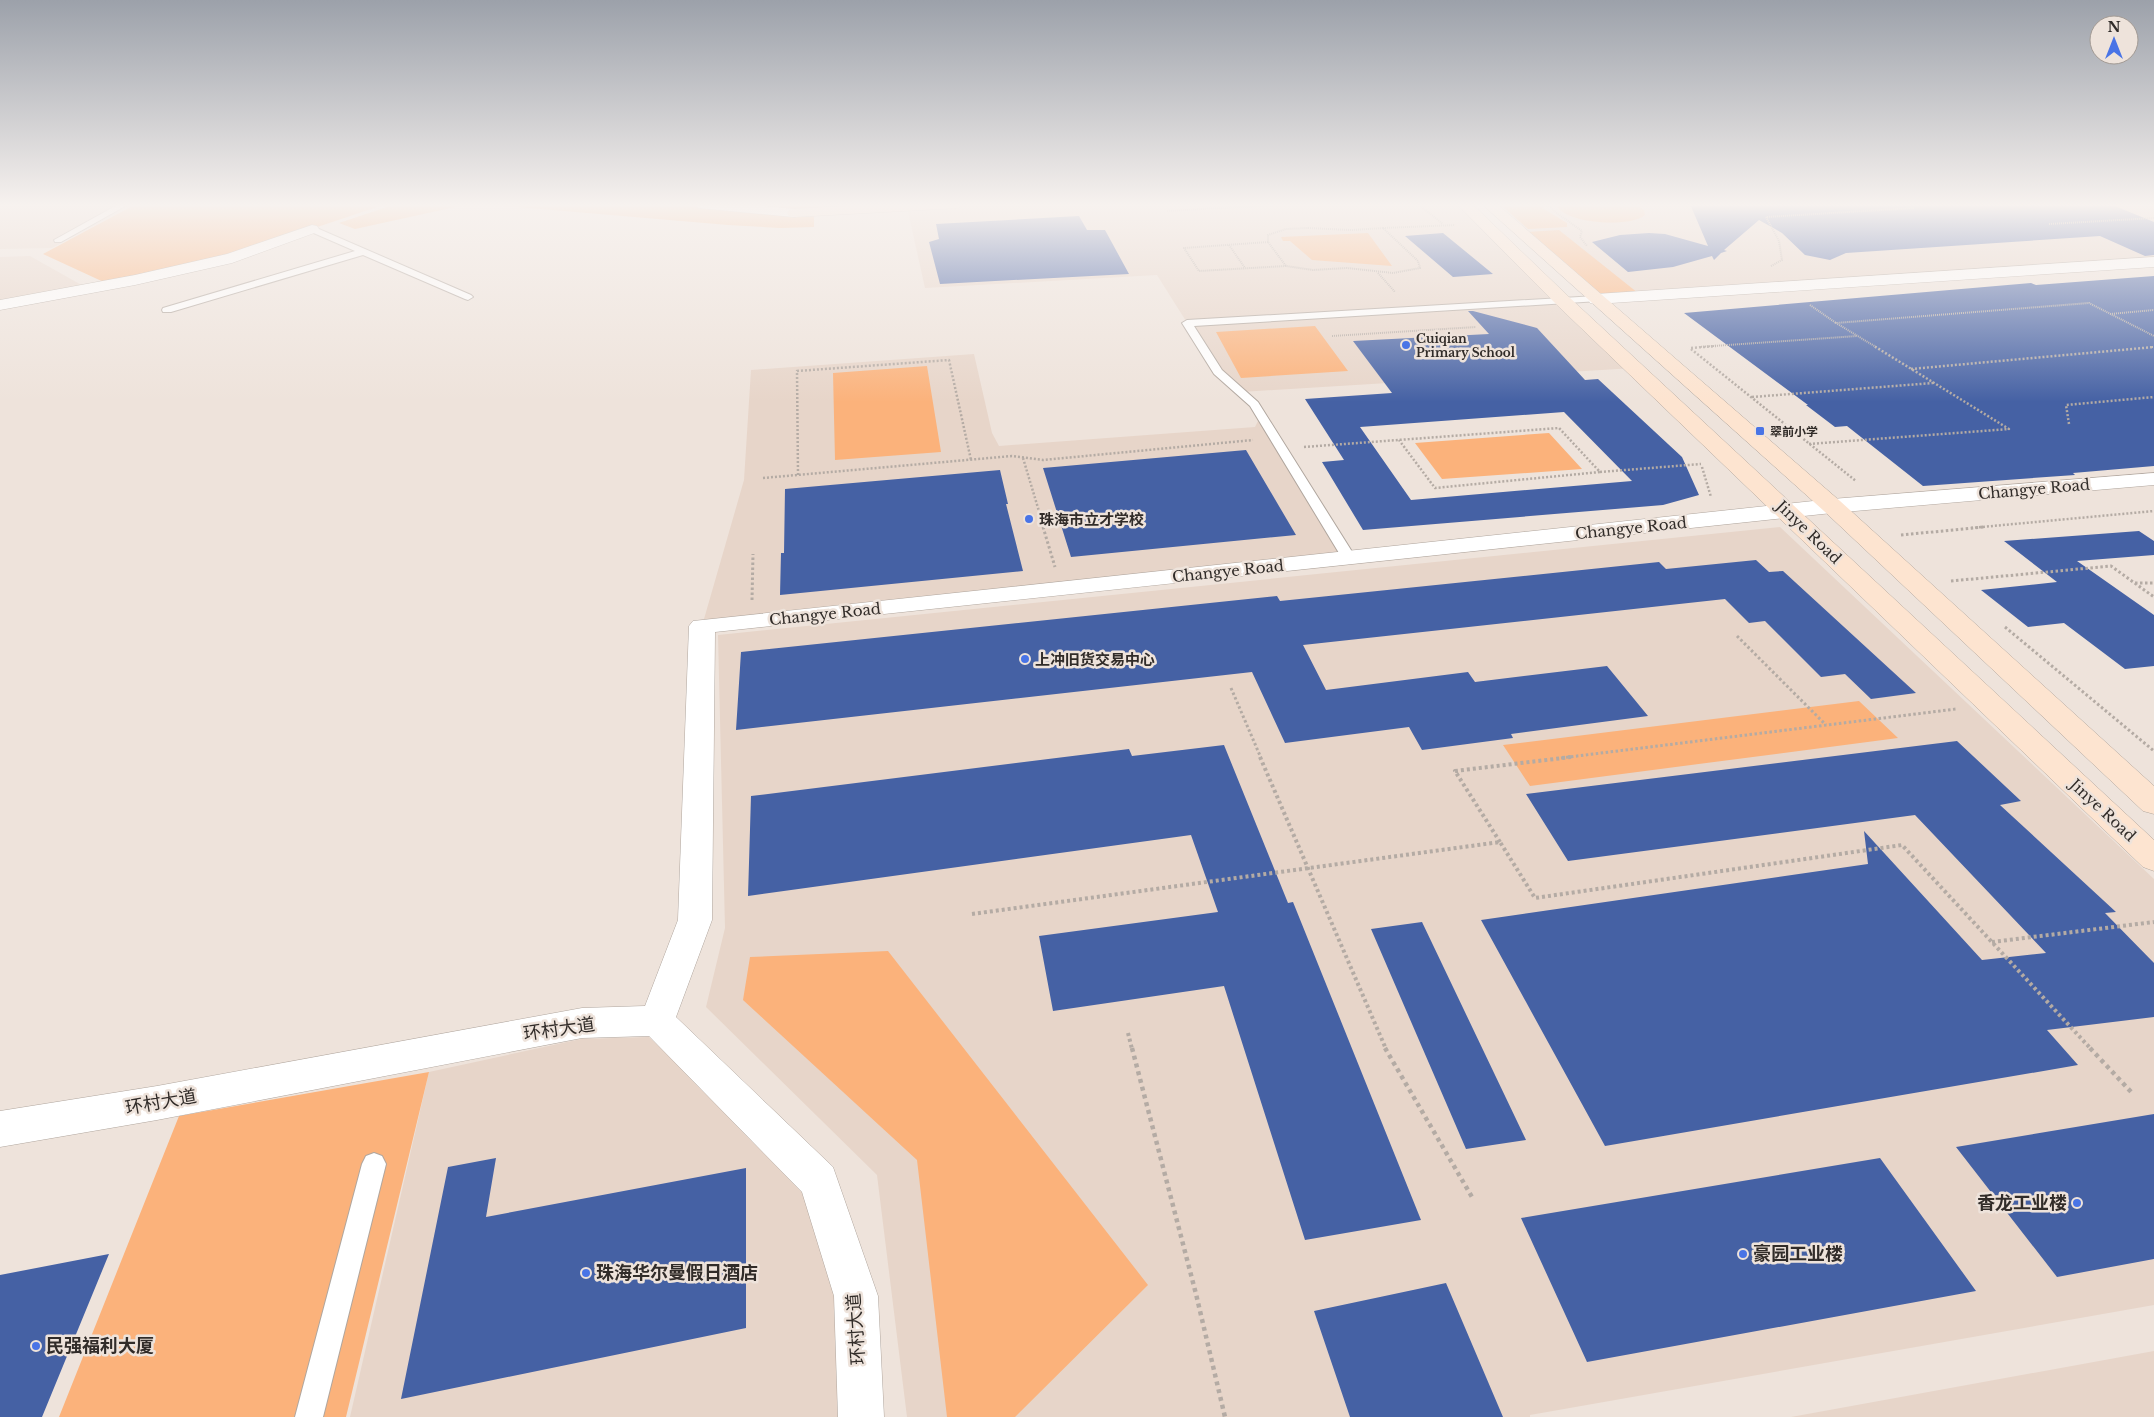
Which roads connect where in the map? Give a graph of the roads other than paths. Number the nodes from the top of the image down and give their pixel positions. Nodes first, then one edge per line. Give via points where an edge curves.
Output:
1 (179, 270) edge
2 (301, 270) edge
3 (405, 270) edge
4 (1531, 270) edge
5 (1563, 270) edge
6 (2031, 270) edge
7 (468, 297) dead end
8 (1596, 299) junction
9 (1563, 301) junction
10 (0, 305) edge
11 (167, 310) dead end
12 (2154, 479) edge
13 (1832, 506) junction
14 (1787, 512) junction
15 (1349, 558) junction
16 (2154, 803) edge
17 (2154, 859) edge
18 (657, 1021) junction
19 (0, 1129) edge
20 (374, 1164) dead end
21 (309, 1417) edge
22 (861, 1417) edge

1 - 10 street
2 - 11 lane
3 - 7 lane
4 - 9 main road, Jinye Road
5 - 8 main road, Jinye Road
6 - 8 street
8 - 9 lane
8 - 13 main road, Jinye Road
9 - 14 main road, Jinye Road
9 - 15 lane via 1187,323 1218,372 1254,404
12 - 13 street, Changye Road
13 - 14 street, Changye Road
13 - 16 main road, Jinye Road
14 - 15 street, Changye Road
14 - 17 main road, Jinye Road
15 - 18 street, Changye Road via 702,626 695,920
18 - 19 street, 环村大道 via 582,1023 157,1103
18 - 22 street, 环村大道 via 819,1181 856,1296
20 - 21 lane

